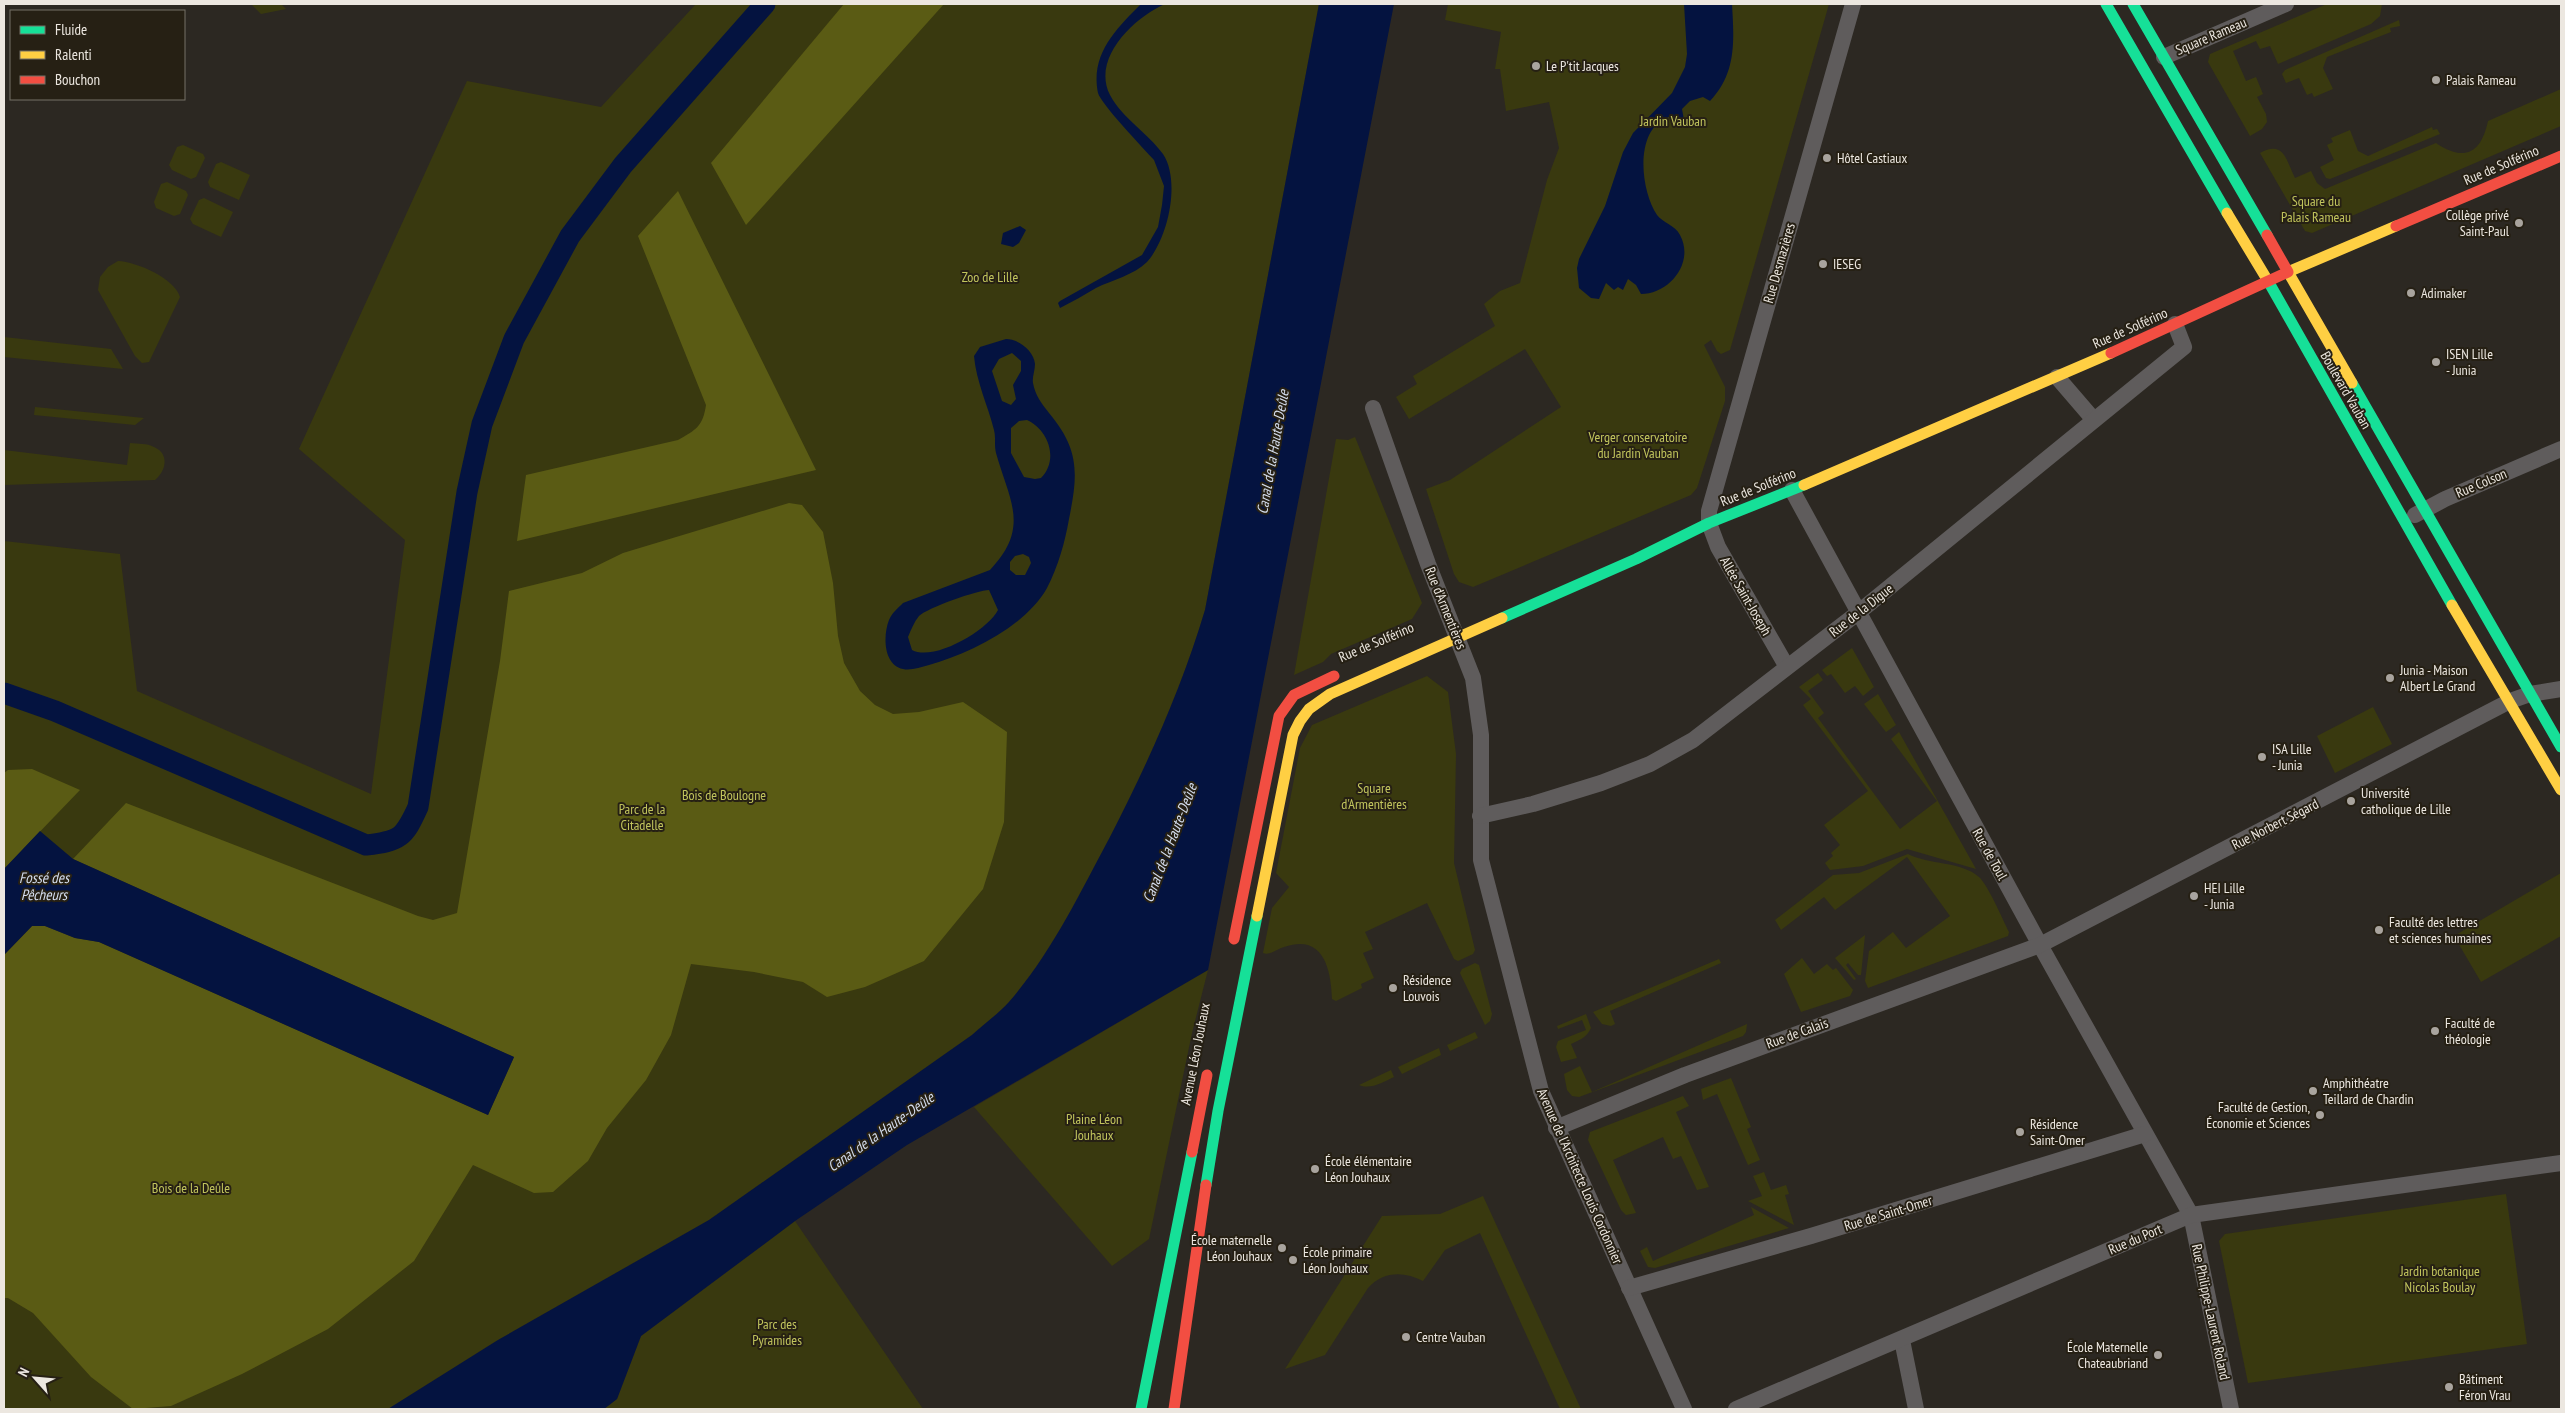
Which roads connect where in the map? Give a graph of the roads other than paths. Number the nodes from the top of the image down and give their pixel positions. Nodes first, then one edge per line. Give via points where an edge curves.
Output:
1 (1853, 4) edge
2 (2106, 4) edge
3 (2133, 4) edge
4 (2286, 4) edge
5 (2164, 57) junction
6 (2561, 156) edge
7 (2288, 272) junction
8 (2268, 281) junction
9 (2175, 324) junction
10 (2057, 377) junction
11 (1373, 408) dead end
12 (2094, 420) junction
13 (2561, 449) edge
14 (1792, 490) junction
15 (2426, 509) junction
16 (2403, 521) junction
17 (1709, 523) junction
18 (1646, 540) dead end
19 (1859, 612) junction
20 (1454, 628) junction
21 (1787, 668) junction
22 (1341, 673) dead end
23 (2561, 689) edge
24 (2530, 694) junction
25 (2510, 701) junction
26 (2561, 748) edge
27 (2561, 790) edge
28 (1480, 816) junction
29 (2040, 945) junction
30 (1231, 952) dead end
31 (1209, 1064) dead end
32 (1556, 1128) junction
33 (2146, 1134) junction
34 (2561, 1163) edge
35 (2191, 1215) junction
36 (1629, 1288) junction
37 (1902, 1340) junction
38 (1141, 1409) edge
39 (1174, 1409) edge
40 (1684, 1409) edge
41 (1736, 1409) edge
42 (1916, 1409) edge
43 (2231, 1409) edge

1 - 17 street, Rue Desmazières via 1714,487
2 - 8 main road, Boulevard Vauban
3 - 5 main road, Boulevard Vauban
4 - 5 street, Square Rameau
5 - 7 main road, Boulevard Vauban
6 - 7 main road, Rue de Solférino
7 - 8 main road, Rue de Solférino
7 - 15 main road, Boulevard Vauban
8 - 9 main road, Rue de Solférino
8 - 16 main road, Boulevard Vauban
9 - 10 main road, Rue de Solférino
9 - 12 street, Rue de la Digue via 2184,347
10 - 12 street
10 - 14 main road, Rue de Solférino
11 - 20 street, Rue d'Armentières
12 - 19 street, Rue de la Digue
13 - 15 street, Rue Colson
14 - 17 main road, Rue de Solférino
14 - 19 street, Rue de Toul
15 - 16 street, Rue Colson
15 - 24 main road, Boulevard Vauban
16 - 25 main road, Boulevard Vauban
17 - 18 main road, Rue de Solférino
17 - 20 main road, Rue de Solférino via 1636,559
17 - 21 street, Allée Saint-Joseph via 1718,547
19 - 21 street, Rue de la Digue
19 - 29 street, Rue de Toul
20 - 28 street, Rue d'Armentières via 1472,678 1480,719
20 - 39 main road, Rue de Solférino via 1315,702 1301,717 1291,744 1218,1112
21 - 28 street, Rue de la Digue via 1693,740 1650,764 1562,795
22 - 30 main road, Rue de Solférino via 1303,689 1283,706 1274,734
23 - 24 street, Rue Norbert Ségard
24 - 25 street, Rue Norbert Ségard
24 - 26 main road, Boulevard Vauban
25 - 27 main road, Boulevard Vauban
25 - 29 street, Rue Norbert Ségard
28 - 32 street, Avenue de l'Architecte Louis Cordonnier via 1484,877 1541,1091
29 - 32 street, Rue de Calais via 1694,1072
29 - 33 street, Rue de Toul
31 - 38 main road, Avenue Léon Jouhaux
32 - 36 street, Avenue de l'Architecte Louis Cordonnier
33 - 35 street, Rue de Toul
33 - 36 street, Rue de Saint-Omer
34 - 35 street, Rue du Port
35 - 37 street, Rue du Port
35 - 43 street, Rue Philippe-Laurent Roland
36 - 40 street, Avenue de l'Architecte Louis Cordonnier
37 - 41 street, Rue du Port
37 - 42 street

